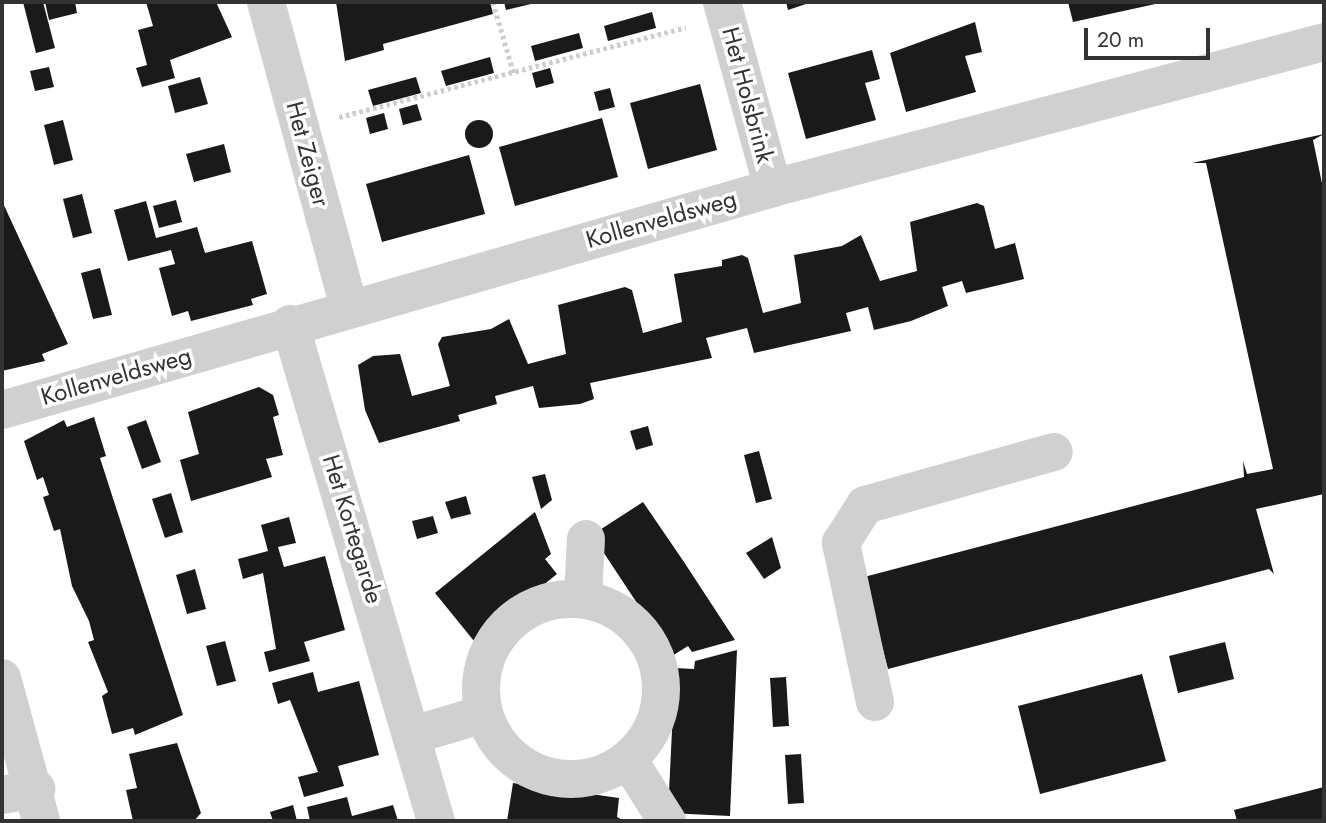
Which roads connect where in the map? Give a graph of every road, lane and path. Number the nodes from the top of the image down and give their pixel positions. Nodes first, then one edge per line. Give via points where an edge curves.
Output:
1 (266, 2) edge
2 (494, 2) edge
3 (724, 9) edge
4 (1324, 43) edge
5 (514, 74) junction
6 (300, 126) junction
7 (773, 188) junction
8 (349, 307) junction
9 (290, 324) junction
10 (2, 410) edge
11 (1054, 452) dead end
12 (586, 539) dead end
13 (583, 598) junction
14 (2, 678) edge
15 (875, 702) dead end
16 (484, 713) junction
17 (413, 735) junction
18 (628, 761) junction
19 (26, 802) edge
20 (436, 821) edge
21 (667, 821) edge

1 - 6 street, Het Zeiger
2 - 5 path
3 - 5 path
3 - 7 street, Het Holsbrink
4 - 7 street, Kollenveldsweg
5 - 6 path
6 - 8 street, Het Zeiger
7 - 8 street, Kollenveldsweg
8 - 9 street, Kollenveldsweg
9 - 10 street, Kollenveldsweg
9 - 17 street, Het Kortegarde
11 - 15 street via 865,505 841,543
12 - 13 street
13 - 16 street via 547,601 515,617 492,644 481,678
13 - 18 street via 623,613 652,644 663,685 655,727
14 - 19 street
16 - 17 street
16 - 18 street via 506,752 544,776 588,779
17 - 20 street, Het Kortegarde
18 - 21 street

